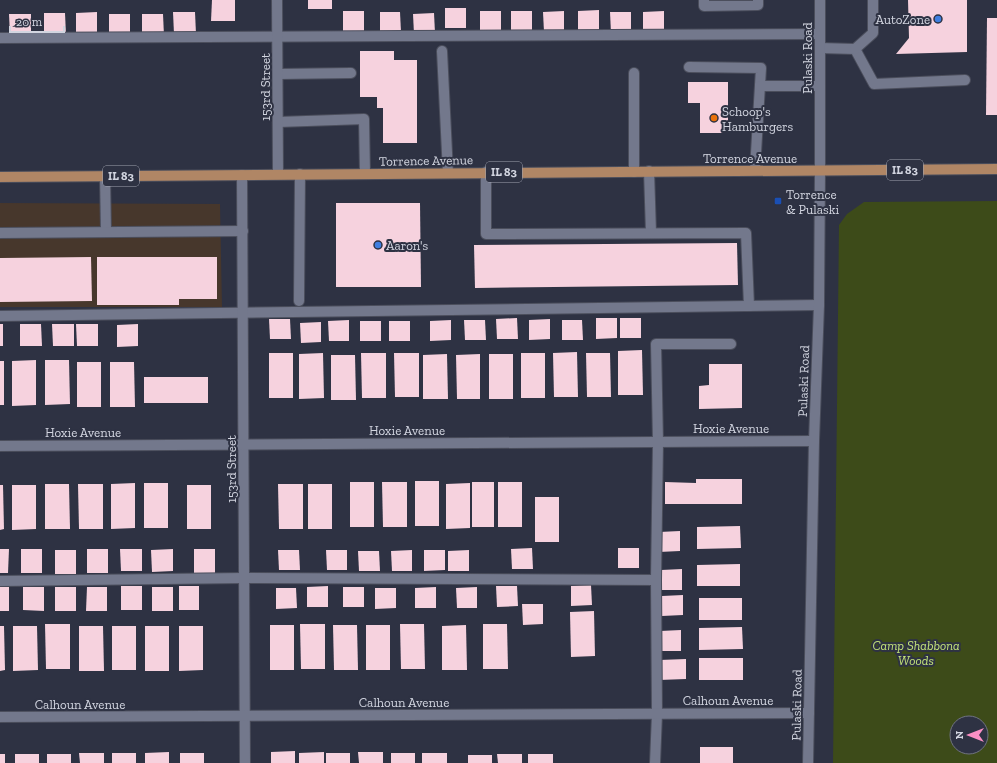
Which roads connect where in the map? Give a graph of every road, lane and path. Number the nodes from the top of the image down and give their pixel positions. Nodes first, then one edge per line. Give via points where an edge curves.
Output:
1 (277, 0) edge
2 (704, 0) edge
3 (758, 0) edge
4 (820, 0) edge
5 (872, 0) edge
6 (820, 34) junction
7 (278, 36) junction
8 (0, 38) edge
9 (820, 48) junction
10 (855, 49) junction
11 (442, 52) dead end
12 (689, 67) dead end
13 (278, 74) junction
14 (351, 74) dead end
15 (634, 74) dead end
16 (965, 80) dead end
17 (760, 86) junction
18 (820, 86) junction
19 (278, 122) junction
20 (997, 169) edge
21 (755, 170) junction
22 (820, 170) junction
23 (649, 171) junction
24 (486, 172) junction
25 (634, 172) junction
26 (448, 173) junction
27 (278, 174) junction
28 (300, 174) junction
29 (365, 174) junction
30 (242, 175) junction
31 (105, 176) junction
32 (0, 177) edge
33 (243, 231) junction
34 (106, 232) junction
35 (0, 233) edge
36 (651, 233) junction
37 (299, 301) dead end
38 (818, 304) junction
39 (748, 306) junction
40 (243, 313) junction
41 (0, 316) edge
42 (731, 344) dead end
43 (814, 441) junction
44 (658, 442) junction
45 (244, 444) junction
46 (0, 446) edge
47 (244, 578) junction
48 (656, 580) junction
49 (0, 581) edge
50 (809, 713) junction
51 (657, 714) junction
52 (245, 716) junction
53 (0, 717) edge
54 (245, 763) edge
55 (655, 763) edge
56 (808, 763) edge

1 - 7 street, 153rd Street
2 - 3 street via 704,6 758,5
4 - 6 street, Pulaski Road
5 - 10 street via 873,33
6 - 7 street
6 - 9 street, Pulaski Road
7 - 8 street
7 - 13 street, 153rd Street
9 - 10 street
9 - 18 street, Pulaski Road
10 - 16 street via 874,84
11 - 26 street
12 - 17 street via 761,68
13 - 14 street
13 - 19 street, 153rd Street
15 - 25 street
17 - 18 street
17 - 21 street
18 - 22 street, Pulaski Road
19 - 27 street, 153rd Street
19 - 29 street via 364,120
20 - 22 main road, Torrence Avenue / IL 83
21 - 22 main road, Torrence Avenue / IL 83
21 - 23 main road, Torrence Avenue / IL 83
22 - 38 street, Pulaski Road
23 - 25 main road, Torrence Avenue / IL 83
23 - 36 street
24 - 25 main road, Torrence Avenue / IL 83
24 - 26 main road, Torrence Avenue / IL 83
24 - 36 street via 486,234
26 - 29 main road, Torrence Avenue / IL 83
27 - 28 main road, Torrence Avenue / IL 83
27 - 30 main road, Torrence Avenue / IL 83
28 - 29 main road, Torrence Avenue / IL 83
28 - 37 street
30 - 31 main road, Torrence Avenue / IL 83
30 - 33 street, 153rd Street
31 - 32 main road, Torrence Avenue / IL 83
31 - 34 street
33 - 34 street
33 - 40 street, 153rd Street
34 - 35 street
36 - 39 street via 746,233
38 - 39 street
38 - 43 street, Pulaski Road
39 - 40 street
40 - 41 street
40 - 45 street, 153rd Street
42 - 44 street via 656,344
43 - 44 street, Hoxie Avenue
43 - 50 street, Pulaski Road
44 - 45 street, Hoxie Avenue
44 - 48 street
45 - 46 street, Hoxie Avenue
45 - 47 street, 153rd Street
47 - 48 street
47 - 49 street
47 - 52 street, 153rd Street
48 - 51 street
50 - 51 street, Calhoun Avenue
50 - 56 street, Pulaski Road
51 - 52 street, Calhoun Avenue
51 - 55 street
52 - 53 street, Calhoun Avenue
52 - 54 street, 153rd Street

